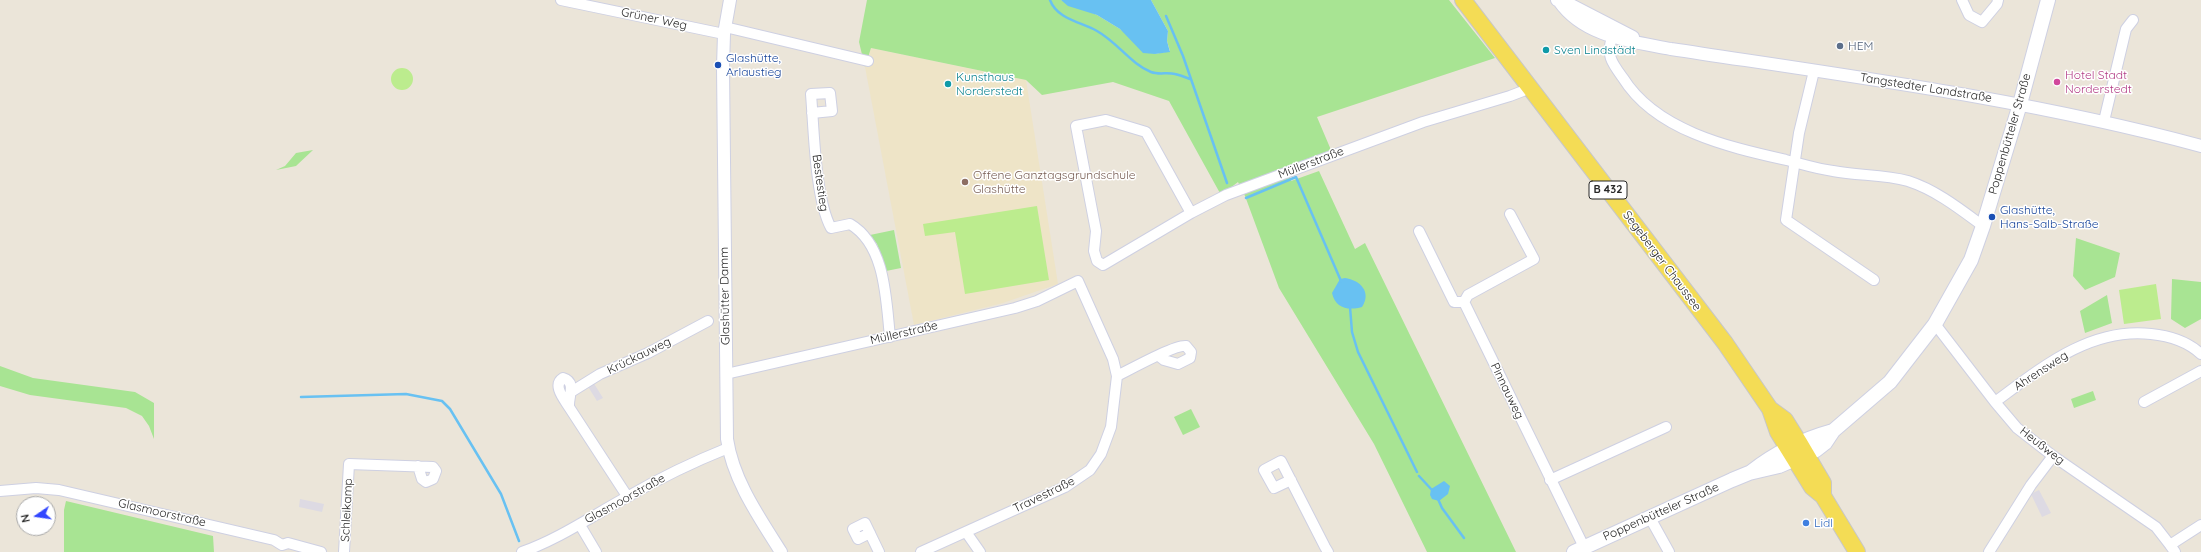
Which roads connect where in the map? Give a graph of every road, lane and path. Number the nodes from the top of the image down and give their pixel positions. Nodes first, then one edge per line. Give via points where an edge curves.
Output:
1 (561, 0) edge
2 (730, 0) edge
3 (1463, 0) edge
4 (1558, 0) edge
5 (1962, 0) edge
6 (1998, 0) edge
7 (2048, 0) edge
8 (2133, 20) dead end
9 (724, 31) junction
10 (1612, 37) junction
11 (1648, 45) junction
12 (868, 61) dead end
13 (1814, 71) junction
14 (1529, 86) junction
15 (2020, 104) junction
16 (812, 113) dead end
17 (2104, 121) junction
18 (2201, 146) edge
19 (1794, 162) junction
20 (1190, 213) junction
21 (1510, 214) dead end
22 (1983, 226) junction
23 (1419, 231) dead end
24 (1874, 280) dead end
25 (1078, 281) joint
26 (1464, 302) junction
27 (708, 321) dead end
28 (1936, 324) junction
29 (890, 337) junction
30 (2201, 354) edge
31 (1159, 356) dead end
32 (2201, 371) edge
33 (726, 374) junction
34 (1116, 376) junction
35 (571, 392) junction
36 (1995, 402) junction
37 (2144, 402) dead end
38 (569, 407) junction
39 (1666, 427) dead end
40 (728, 448) junction
41 (1798, 452) junction
42 (2053, 456) junction
43 (418, 466) dead end
44 (1291, 480) dead end
45 (1550, 480) junction
46 (0, 491) edge
47 (627, 496) junction
48 (1649, 516) junction
49 (580, 525) junction
50 (2201, 525) edge
51 (966, 532) junction
52 (870, 533) dead end
53 (282, 548) edge
54 (2173, 549) edge
55 (1579, 550) edge
56 (322, 552) edge
57 (344, 552) edge
58 (522, 552) edge
59 (596, 552) edge
60 (781, 552) edge
61 (879, 552) edge
62 (921, 552) edge
63 (980, 552) edge
64 (1328, 552) edge
65 (1669, 552) edge
66 (1857, 552) edge
67 (1989, 552) edge

1 - 9 street, Grüner Weg
2 - 9 street, Glashütter Damm
3 - 14 main road, Segeberger Chaussee / B 432
4 - 10 street, Tangstedter Landstraße via 1566,12 1575,19
4 - 11 street, Tangstedter Landstraße
5 - 6 street via 1969,15 1982,22
7 - 15 main road, Poppenbütteler Straße
8 - 17 street via 2126,29
9 - 12 street
9 - 33 street, Glashütter Damm
10 - 11 street, Tangstedter Landstraße
10 - 19 street via 1608,49 1613,64 1636,96 1647,106 1688,130 1735,148
11 - 13 street, Tangstedter Landstraße
13 - 15 street, Tangstedter Landstraße
13 - 19 street
14 - 20 street, Müllerstraße via 1510,96 1423,122 1345,150 1226,196
14 - 41 main road, Segeberger Chaussee / B 432 via 1725,343 1770,409 1785,420
15 - 17 street, Tangstedter Landstraße
15 - 22 main road, Poppenbütteler Straße
16 - 29 street, Bestestieg via 825,218 831,228 850,224 856,228 876,254 881,268
17 - 18 street, Tangstedter Landstraße
19 - 22 street via 1832,171 1888,176 1908,182 1955,205
19 - 24 street via 1786,220
20 - 20 street, Müllerstraße via 1103,265 1097,261 1094,251 1096,231 1076,126 1106,120 1146,132
21 - 26 street via 1534,259 1468,295
22 - 28 main road, Poppenbütteler Straße via 1971,260
23 - 26 street via 1454,302
25 - 29 street, Müllerstraße via 1037,301 1015,308
25 - 34 street, Travestraße via 1113,359
26 - 45 street, Pinnauweg
27 - 35 street, Krückauweg via 648,353 600,374
28 - 36 street, Heußweg
28 - 41 main road, Poppenbütteler Straße via 1890,382 1833,431 1825,443
29 - 33 street, Müllerstraße
30 - 36 street, Ahrensweg via 2193,346 2170,337 2141,332 2108,336 2063,354
31 - 34 street
32 - 37 street
33 - 40 street, Glashütter Damm
34 - 51 street, Travestraße via 1111,427 1103,450 1090,470 1064,487
35 - 38 street via 568,399
35 - 38 street via 569,382 566,379 560,380 558,387
36 - 42 street, Heußweg via 2017,428
38 - 47 street
39 - 45 street
40 - 47 street, Glasmoorstraße via 701,458
40 - 60 street, Glashütter Damm via 737,476
41 - 48 main road, Poppenbütteler Straße via 1768,458 1749,474
41 - 66 main road, Segeberger Chaussee / B 432 via 1823,483 1824,496
42 - 54 street, Heußweg via 2156,527
42 - 67 street via 2031,485
43 - 57 street, Schleikamp via 349,464
44 - 64 street
45 - 55 street, Pinnauweg
46 - 53 street, Glasmoorstraße via 36,488 59,490 274,540
47 - 49 street, Glasmoorstraße
48 - 55 main road, Poppenbütteler Straße
48 - 65 street
49 - 58 street, Glasmoorstraße
49 - 59 street
50 - 54 street
51 - 62 street, Travestraße
51 - 63 street
52 - 61 street
53 - 56 street, Glasmoorstraße via 288,543

